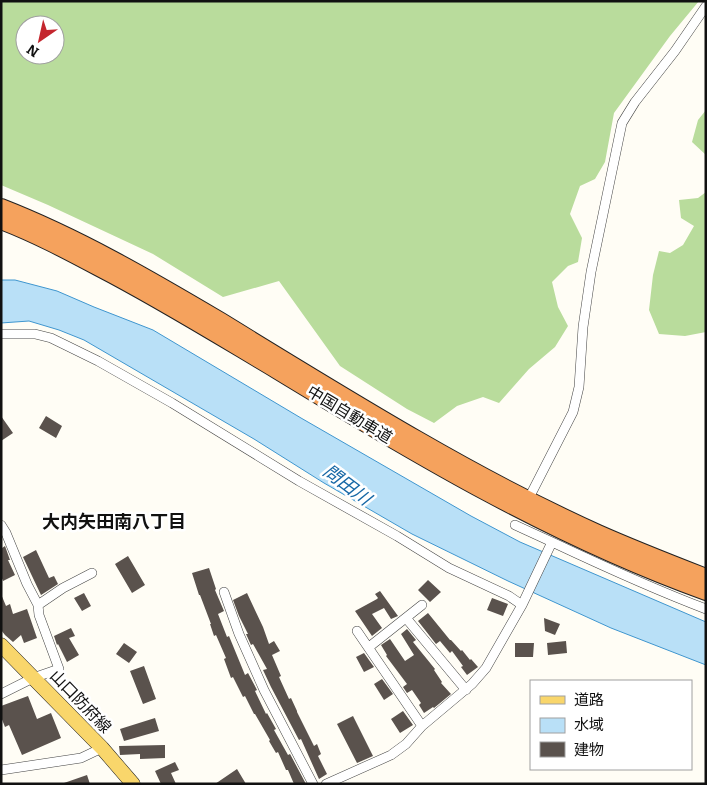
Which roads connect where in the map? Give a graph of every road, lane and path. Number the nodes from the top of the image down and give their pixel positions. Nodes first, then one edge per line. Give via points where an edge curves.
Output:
1 (706, 6) edge
2 (1, 207) edge
3 (1, 221) edge
4 (1, 334) edge
5 (532, 492) dead end
6 (1, 525) edge
7 (515, 525) dead end
8 (550, 546) junction
9 (92, 573) dead end
10 (706, 577) edge
11 (224, 592) dead end
12 (706, 592) edge
13 (38, 605) junction
14 (422, 605) dead end
15 (522, 605) junction
16 (706, 609) edge
17 (406, 618) junction
18 (358, 631) dead end
19 (1, 645) edge
20 (369, 647) junction
21 (33, 678) junction
22 (466, 690) junction
23 (1, 694) edge
24 (422, 726) junction
25 (102, 748) junction
26 (1, 770) edge
27 (133, 784) edge
28 (313, 784) edge
29 (326, 784) edge

1 - 5 street via 622,123 591,272 579,387 573,412
2 - 10 highway, 中国自動車道 via 77,240 138,272 488,478 598,533
3 - 12 highway, 中国自動車道 via 70,252 131,285 482,490 592,545
4 - 15 street via 35,334 51,338 98,362 449,568
6 - 13 street
7 - 8 street
8 - 15 street
8 - 16 street
9 - 13 street
11 - 28 street via 264,690
13 - 21 street via 59,669
14 - 17 street
15 - 22 street via 486,668
17 - 20 street
17 - 22 street
18 - 20 street
19 - 21 main road, 山口防府線
20 - 24 street
21 - 23 street
21 - 25 main road, 山口防府線
22 - 24 street
24 - 29 street via 391,755
25 - 26 street via 80,758
25 - 27 main road, 山口防府線

